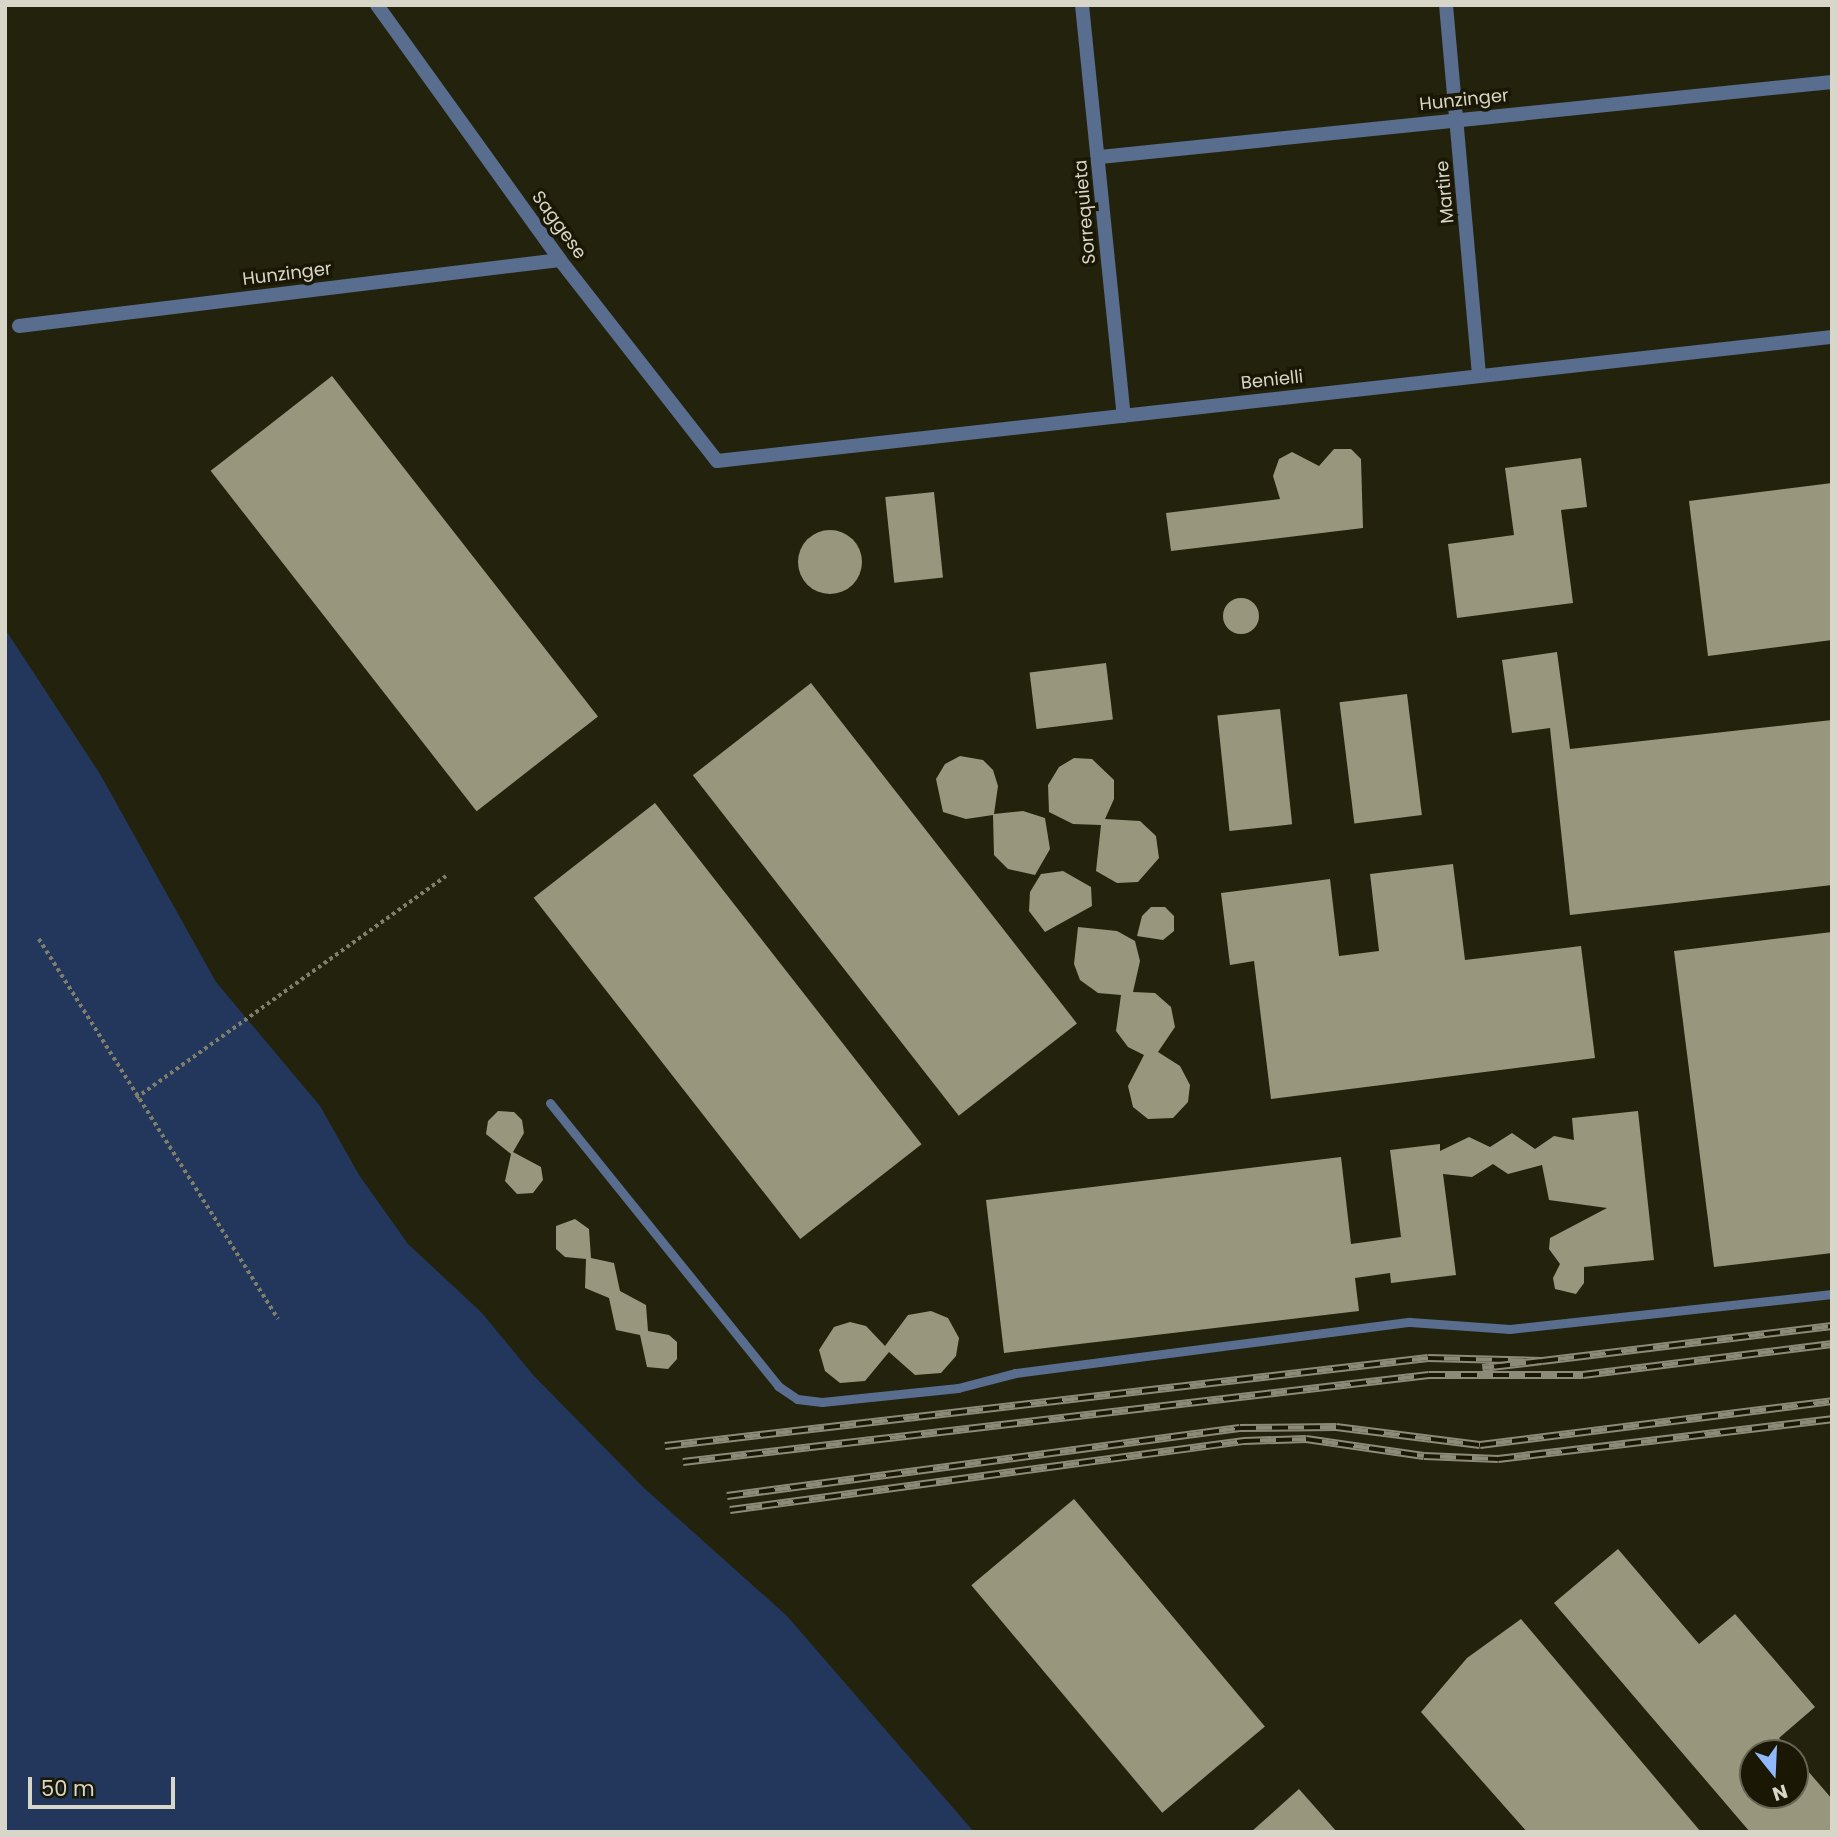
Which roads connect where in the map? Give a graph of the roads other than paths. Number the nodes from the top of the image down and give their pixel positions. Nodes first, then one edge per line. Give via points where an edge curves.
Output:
1 (377, 5) edge
2 (1082, 5) edge
3 (1446, 5) edge
4 (1832, 82) edge
5 (1458, 119) junction
6 (1100, 158) junction
7 (560, 260) junction
8 (19, 326) dead end
9 (1832, 337) edge
10 (1479, 376) junction
11 (1124, 416) junction
12 (717, 461) joint
13 (551, 1103) dead end
14 (1832, 1294) edge

1 - 7 street, Saggese
2 - 6 street, Sorrequieta
3 - 5 street, Martire
4 - 5 street, Hunzinger
5 - 6 street, Hunzinger
5 - 10 street, Martire
6 - 11 street, Sorrequieta
7 - 8 street, Hunzinger
7 - 12 street, Saggese
9 - 10 street, Benielli
10 - 11 street, Benielli
11 - 12 street, Benielli
13 - 14 lane via 778,1386 797,1399 821,1402 958,1388 1015,1373 1410,1322 1510,1329

